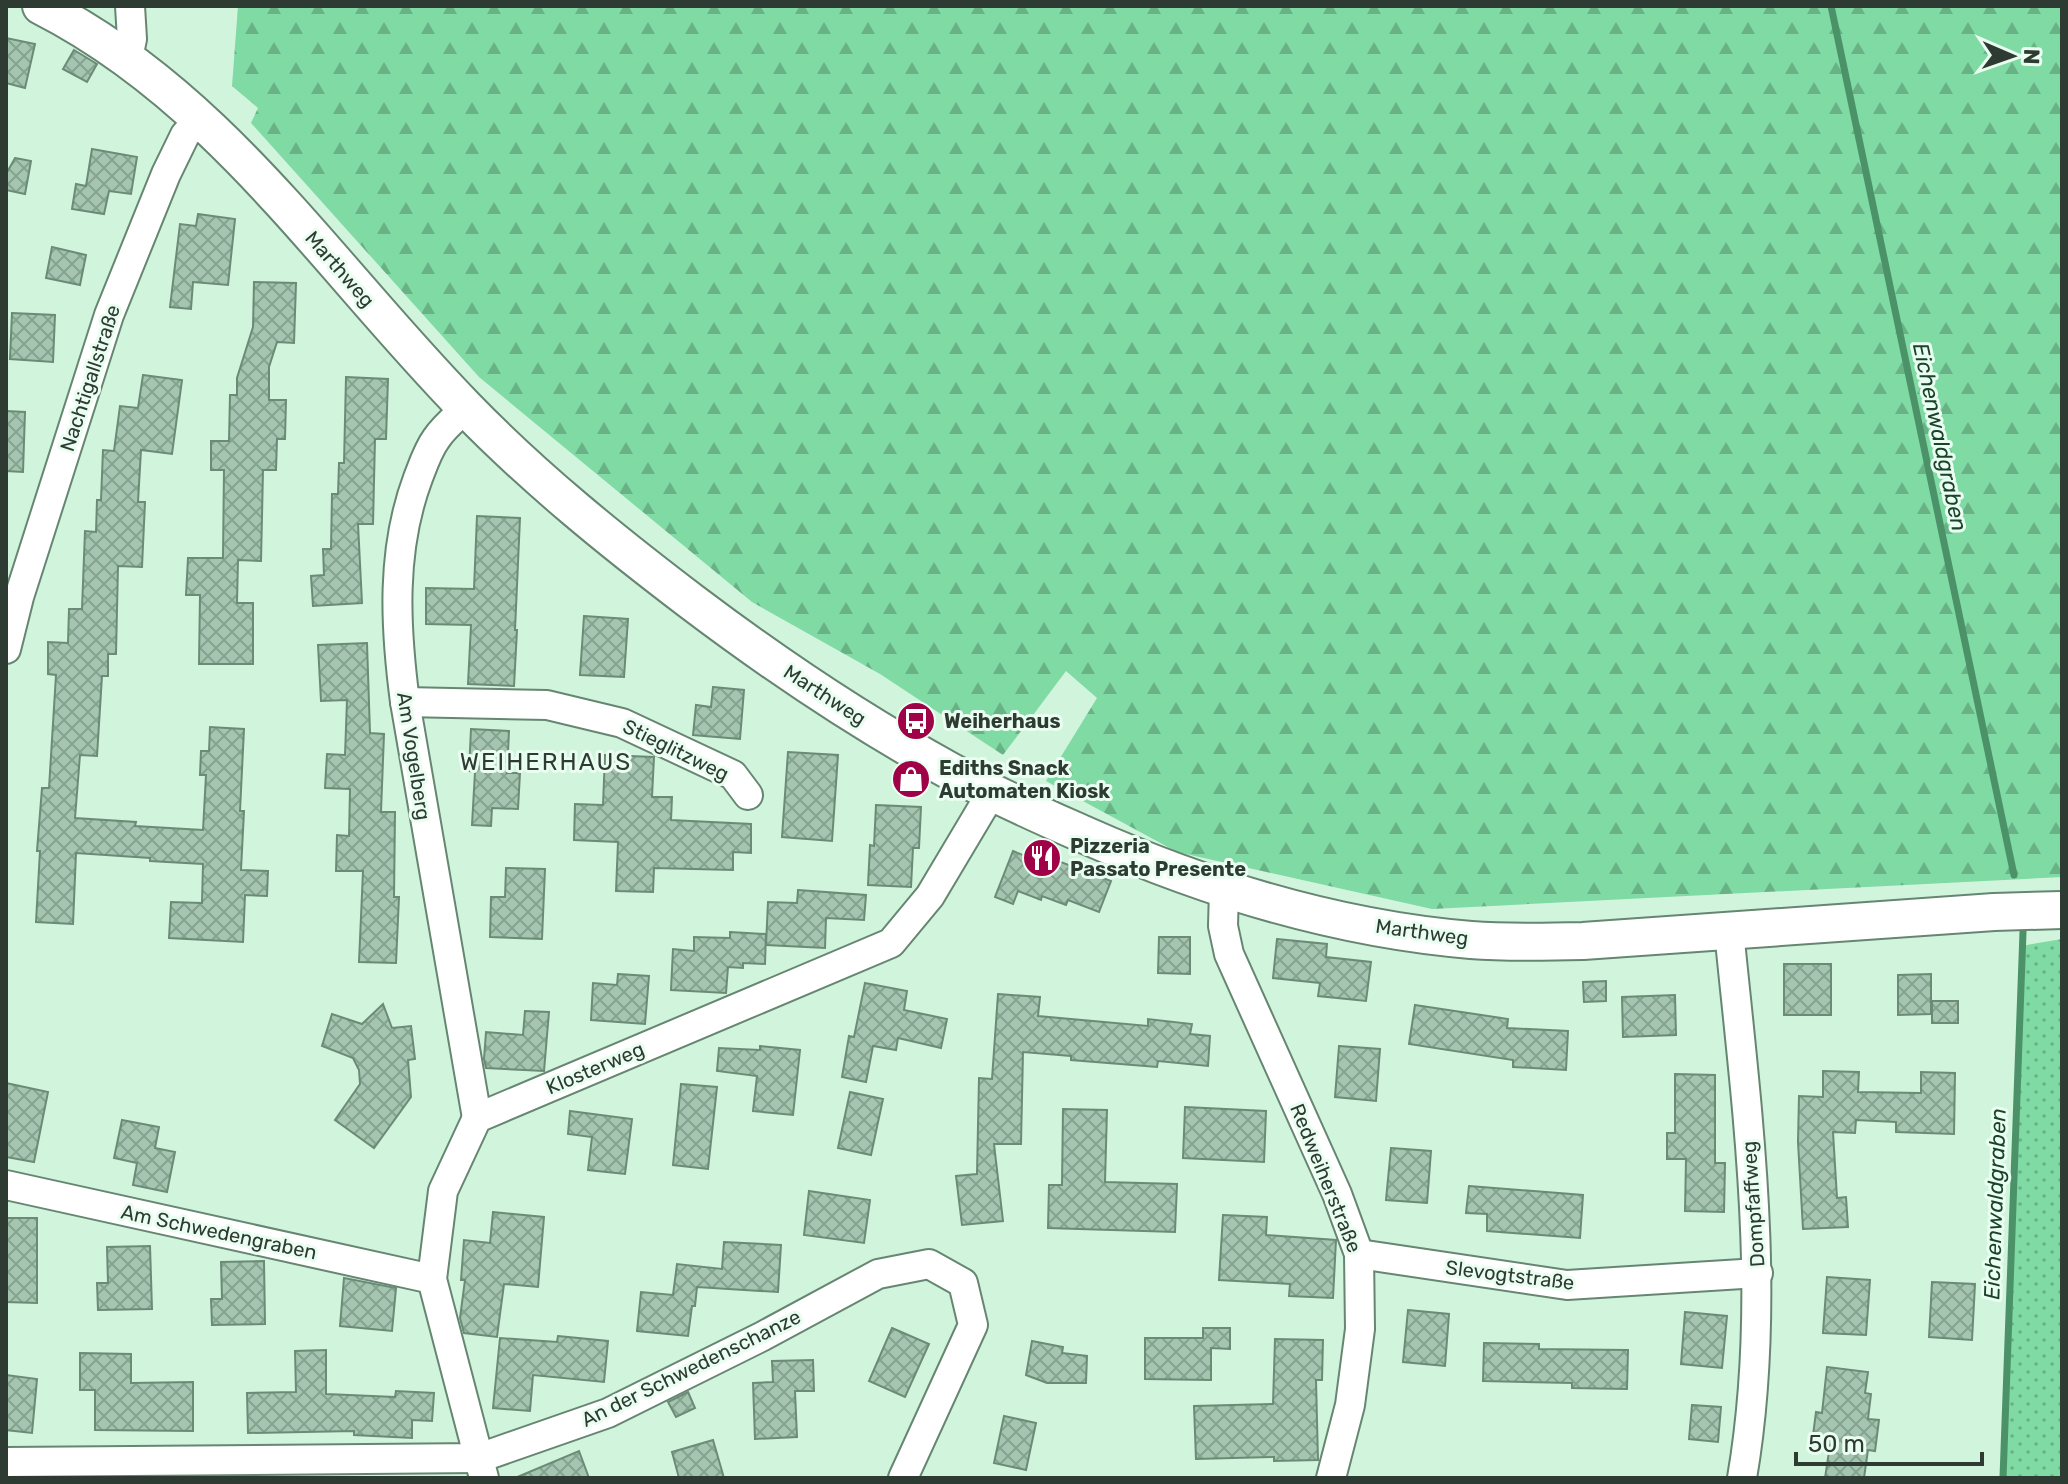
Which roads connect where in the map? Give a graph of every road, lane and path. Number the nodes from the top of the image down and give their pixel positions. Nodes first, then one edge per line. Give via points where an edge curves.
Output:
1 (41, 6) edge
2 (130, 6) edge
3 (128, 58) junction
4 (200, 118) junction
5 (466, 408) junction
6 (6, 649) edge
7 (405, 702) junction
8 (992, 792) junction
9 (748, 795) dead end
10 (1224, 889) junction
11 (2062, 910) edge
12 (1729, 931) junction
13 (477, 1118) junction
14 (6, 1185) edge
15 (1359, 1254) junction
16 (1758, 1273) junction
17 (432, 1279) junction
18 (6, 1462) edge
19 (482, 1468) edge
20 (72, 1470) edge
21 (903, 1478) edge
22 (1331, 1478) edge
23 (1742, 1478) edge

1 - 3 main road, Marthweg
2 - 3 street
3 - 4 main road, Marthweg
4 - 5 main road, Marthweg
4 - 6 street, Nachtigallstraße via 166,174 109,315
5 - 7 street, Am Vogelberg via 435,440 406,518 397,588
5 - 8 main road, Marthweg via 579,512 726,628 909,748
7 - 9 street, Stieglitzweg via 547,705 622,723 733,775
7 - 13 street, Am Vogelberg
8 - 10 main road, Marthweg via 1141,859
8 - 13 street, Klosterweg via 930,896 891,943
10 - 12 main road, Marthweg via 1340,919 1464,939 1558,942
10 - 15 street, Redweiherstraße via 1229,954
11 - 12 main road, Marthweg
12 - 16 street, Dompfaffweg
13 - 17 street via 443,1191
14 - 17 street, Am Schwedengraben
15 - 16 street, Slevogtstraße via 1567,1285
15 - 22 street, Redweiherstraße via 1360,1329 1350,1405
16 - 23 street, Dompfaffweg via 1750,1431
17 - 19 street
18 - 20 street, An der Schwedenschanze
19 - 20 street, An der Schwedenschanze
19 - 21 street, An der Schwedenschanze via 608,1413 878,1274 929,1264 963,1283 973,1325

